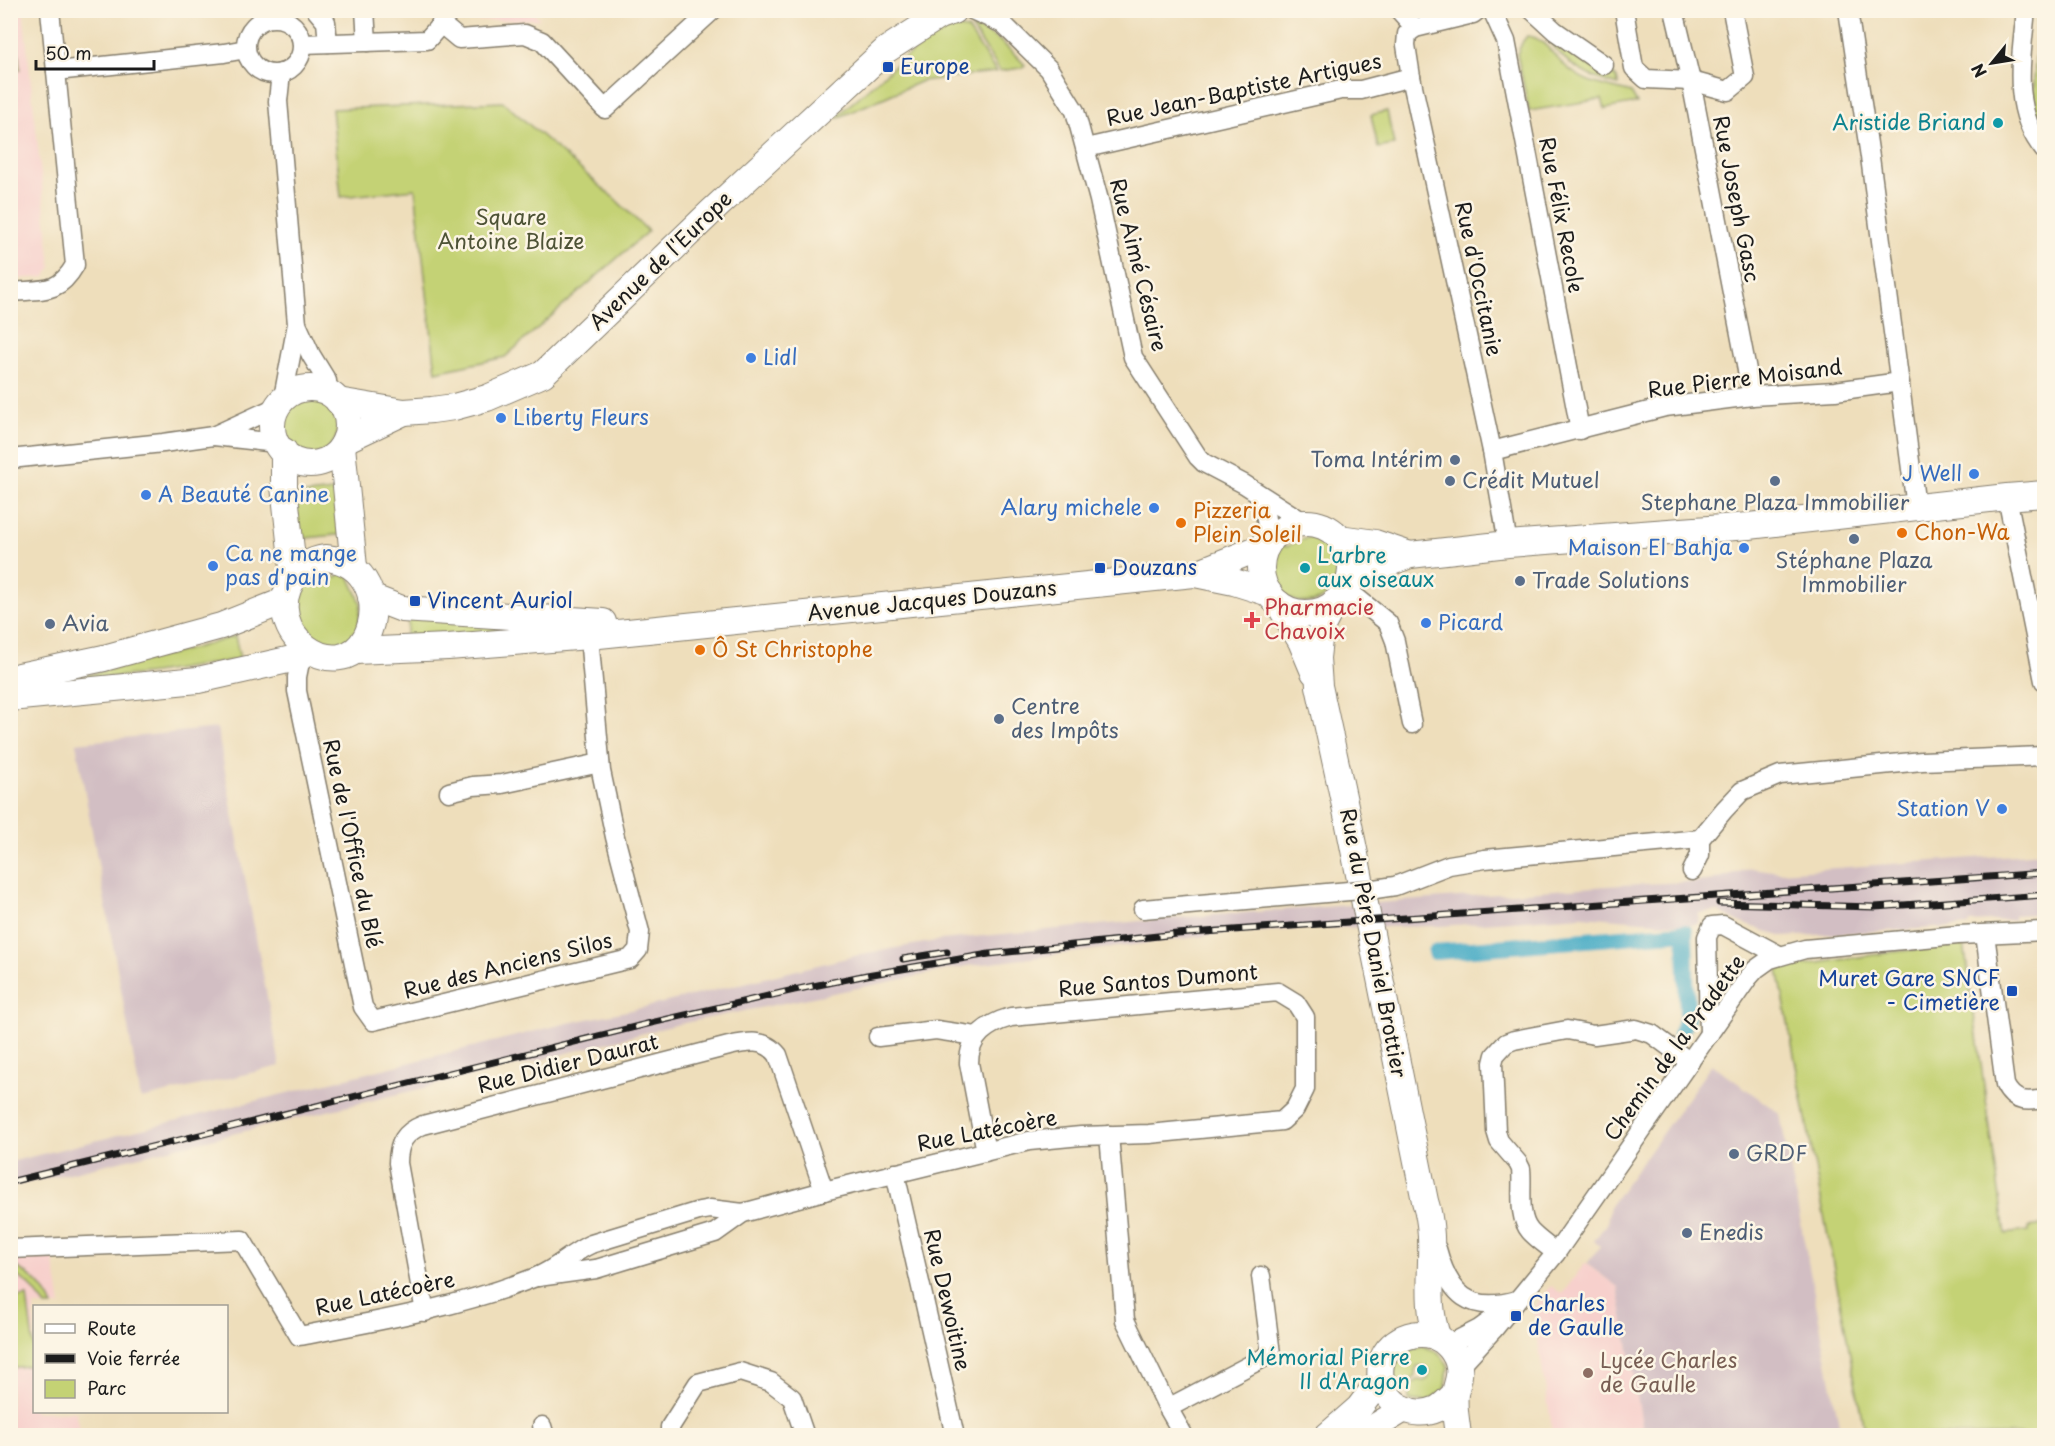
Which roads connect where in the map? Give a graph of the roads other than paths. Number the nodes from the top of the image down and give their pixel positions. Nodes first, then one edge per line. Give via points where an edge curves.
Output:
1 (50, 10) edge
2 (316, 10) edge
3 (365, 10) edge
4 (712, 10) edge
5 (914, 10) edge
6 (972, 10) edge
7 (1399, 10) edge
8 (1478, 10) edge
9 (1492, 10) edge
10 (1532, 10) edge
11 (1624, 10) edge
12 (1674, 10) edge
13 (1732, 10) edge
14 (1848, 10) edge
15 (2026, 10) edge
16 (953, 11) edge
17 (268, 14) edge
18 (441, 17) edge
19 (1001, 17) edge
20 (1415, 28) junction
21 (367, 42) junction
22 (328, 43) junction
23 (302, 44) junction
24 (246, 49) junction
25 (886, 50) junction
26 (1604, 65) dead end
27 (56, 70) junction
28 (281, 73) junction
29 (1411, 77) junction
30 (1691, 81) junction
31 (1086, 148) junction
32 (2044, 150) edge
33 (10, 292) edge
34 (297, 324) junction
35 (1900, 382) junction
36 (1752, 396) junction
37 (333, 397) junction
38 (280, 403) junction
39 (404, 412) junction
40 (1580, 430) junction
41 (213, 436) junction
42 (344, 443) junction
43 (280, 447) junction
44 (1492, 451) junction
45 (10, 459) edge
46 (2044, 494) edge
47 (1259, 495) junction
48 (2007, 497) junction
49 (1916, 507) junction
50 (1305, 523) junction
51 (1339, 538) junction
52 (1268, 544) junction
53 (1508, 544) junction
54 (1410, 555) junction
55 (354, 567) junction
56 (1194, 573) junction
57 (294, 577) junction
58 (1343, 591) junction
59 (371, 597) junction
60 (1274, 598) junction
61 (284, 601) junction
62 (669, 627) junction
63 (589, 636) junction
64 (355, 651) junction
65 (304, 653) junction
66 (10, 678) edge
67 (2044, 681) edge
68 (1319, 686) junction
69 (10, 698) edge
70 (1412, 723) dead end
71 (2044, 752) edge
72 (600, 763) junction
73 (449, 792) dead end
74 (1700, 839) junction
75 (1692, 871) dead end
76 (1143, 909) dead end
77 (2044, 931) edge
78 (1985, 934) junction
79 (1779, 955) junction
80 (390, 1018) joint
81 (1709, 1035) junction
82 (878, 1036) dead end
83 (976, 1036) junction
84 (1690, 1062) junction
85 (2044, 1099) edge
86 (1109, 1135) junction
87 (986, 1152) junction
88 (896, 1173) junction
89 (824, 1191) junction
90 (1425, 1201) junction
91 (743, 1213) junction
92 (1433, 1234) junction
93 (10, 1249) edge
94 (1556, 1253) junction
95 (1261, 1276) dead end
96 (538, 1277) junction
97 (1517, 1300) junction
98 (425, 1312) junction
99 (1402, 1337) junction
100 (1443, 1341) junction
101 (1459, 1367) junction
102 (1381, 1379) junction
103 (1455, 1394) junction
104 (1168, 1408) junction
105 (1411, 1411) junction
106 (1178, 1434) edge
107 (670, 1436) edge
108 (805, 1436) edge
109 (955, 1436) edge
110 (1328, 1436) edge
111 (1360, 1436) edge
112 (1442, 1436) edge
113 (1458, 1436) edge

1 - 27 street
2 - 22 street via 326,22
3 - 21 street
4 - 18 street via 605,109 543,41 525,34 459,39
5 - 25 main road, Avenue de l'Europe
6 - 16 main road
6 - 19 street, Rue Aimé Césaire
7 - 20 street
8 - 20 street
9 - 40 street, Rue Félix Recole via 1506,41
10 - 26 street
11 - 30 street via 1634,68 1646,79
12 - 30 street, Rue Joseph Gasc
13 - 30 street via 1745,77 1728,91
14 - 35 street
15 - 32 street via 2019,83 2027,124
16 - 25 main road, Avenue de l'Europe
17 - 23 street via 289,22 299,32
17 - 24 street via 250,32
18 - 21 street via 427,40
19 - 31 street, Rue Aimé Césaire via 1049,69 1075,111
20 - 29 street, Rue d'Occitanie via 1407,34 1406,45
21 - 22 street
22 - 23 street
23 - 28 street via 300,57
24 - 27 street
24 - 28 street via 261,70
25 - 39 main road, Avenue de l'Europe via 543,374 487,398 454,407
27 - 33 street via 75,265 66,281 53,288
28 - 34 street via 278,101
29 - 31 street, Rue Jean-Baptiste Artigues
29 - 44 street, Rue d'Occitanie
30 - 36 street, Rue Joseph Gasc
31 - 47 street, Rue Aimé Césaire via 1133,357 1198,457
34 - 37 street
34 - 38 street
35 - 36 street, Rue Pierre Moisand via 1797,395
35 - 49 street
36 - 40 street, Rue Pierre Moisand via 1665,407
37 - 38 main road via 316,388 305,388 292,392
37 - 39 main road, Avenue de l'Europe
37 - 42 main road via 345,413
38 - 41 street
38 - 43 main road via 271,420
39 - 42 main road, Avenue de l'Europe
40 - 44 street, Rue Pierre Moisand
41 - 43 street
41 - 45 street
42 - 43 main road via 336,454 318,463 300,462
42 - 55 main road
43 - 57 main road
44 - 53 street, Rue d'Occitanie
46 - 48 main road
47 - 50 street, Rue Aimé Césaire
47 - 52 street
48 - 49 main road
48 - 67 street
49 - 53 main road via 1749,526
50 - 51 main road via 1324,526
50 - 52 main road via 1284,528
51 - 54 main road via 1375,543
51 - 58 main road via 1351,568
52 - 56 main road, Avenue Jacques Douzans
52 - 60 main road via 1261,564 1264,584
53 - 54 main road
54 - 58 main road via 1365,572
55 - 57 main road via 336,559 316,559
55 - 59 main road
56 - 60 main road, Avenue Jacques Douzans via 1234,582
56 - 62 main road, Avenue Jacques Douzans
57 - 61 main road
58 - 60 main road via 1326,608 1307,613 1297,612
58 - 68 main road, Rue du Père Daniel Brottier via 1322,626 1317,658
58 - 70 street via 1388,623
59 - 62 main road, Avenue Jacques Douzans via 402,609
59 - 64 main road via 371,624
60 - 68 main road, Rue du Père Daniel Brottier via 1301,641
61 - 65 main road via 289,627
61 - 66 main road via 221,626 104,658
62 - 63 main road, Avenue Jacques Douzans
63 - 64 main road, Avenue Jacques Douzans
63 - 72 street, Rue des Anciens Silos
64 - 65 main road via 326,657
65 - 69 main road via 198,680
65 - 80 street, Rue de l'Office du Blé via 297,691 363,1007 373,1021
68 - 90 main road, Rue du Père Daniel Brottier
71 - 74 street via 1780,775 1742,791
72 - 73 street
72 - 80 street, Rue des Anciens Silos via 640,932 638,950 630,959
74 - 75 street via 1700,855
74 - 76 street, bridge via 1485,859 1375,889
77 - 78 street, Chemin de la Pradette
78 - 79 street, Chemin de la Pradette via 1805,949
78 - 85 street via 2005,1085 2016,1099
79 - 81 street, Chemin de la Pradette via 1756,969
79 - 81 street via 1723,925 1708,930
81 - 84 street, Chemin de la Pradette
82 - 83 street via 936,1030
83 - 86 street, Rue Santos Dumont via 1011,1017 1278,992 1296,1003 1305,1017 1305,1089 1295,1109 1282,1121
83 - 87 street via 969,1063
84 - 94 street, Chemin de la Pradette
84 - 94 street via 1652,1034 1636,1029 1594,1035 1556,1031 1514,1040 1499,1049 1492,1072 1496,1131 1521,1169 1526,1226
86 - 87 street, Rue Latécoère via 1029,1141
86 - 104 street via 1125,1320
87 - 88 street, Rue Latécoère
88 - 89 street, Rue Latécoère
88 - 109 street, Rue Dewoitine
89 - 91 street, Rue Latécoère
89 - 98 street, Rue Didier Daurat via 778,1055 760,1042 729,1046 423,1125 404,1137 398,1162
90 - 92 main road, Rue du Père Daniel Brottier
90 - 99 main road, Rue du Père Daniel Brottier via 1426,1236 1418,1299
91 - 96 street, Rue Latécoère via 715,1233 596,1269
91 - 96 street, Rue Latécoère via 710,1209 591,1244
92 - 97 street via 1443,1271 1463,1297 1485,1305
92 - 100 main road, Rue du Père Daniel Brottier via 1433,1324
93 - 98 street, Rue Latécoère via 242,1240 299,1336
94 - 97 street, Chemin de la Pradette
95 - 104 street via 1271,1354
96 - 98 street, Rue Latécoère
97 - 100 street, Chemin de la Pradette via 1479,1329
97 - 101 street, Chemin de la Pradette
99 - 100 main road via 1427,1334
99 - 102 main road via 1385,1354
100 - 101 main road
101 - 103 main road
102 - 105 main road via 1388,1397
102 - 110 main road via 1359,1408
103 - 105 main road via 1437,1409
103 - 113 main road
104 - 106 street
105 - 111 main road
105 - 112 main road
107 - 108 street via 670,1427 698,1383 740,1372 771,1382 792,1398

